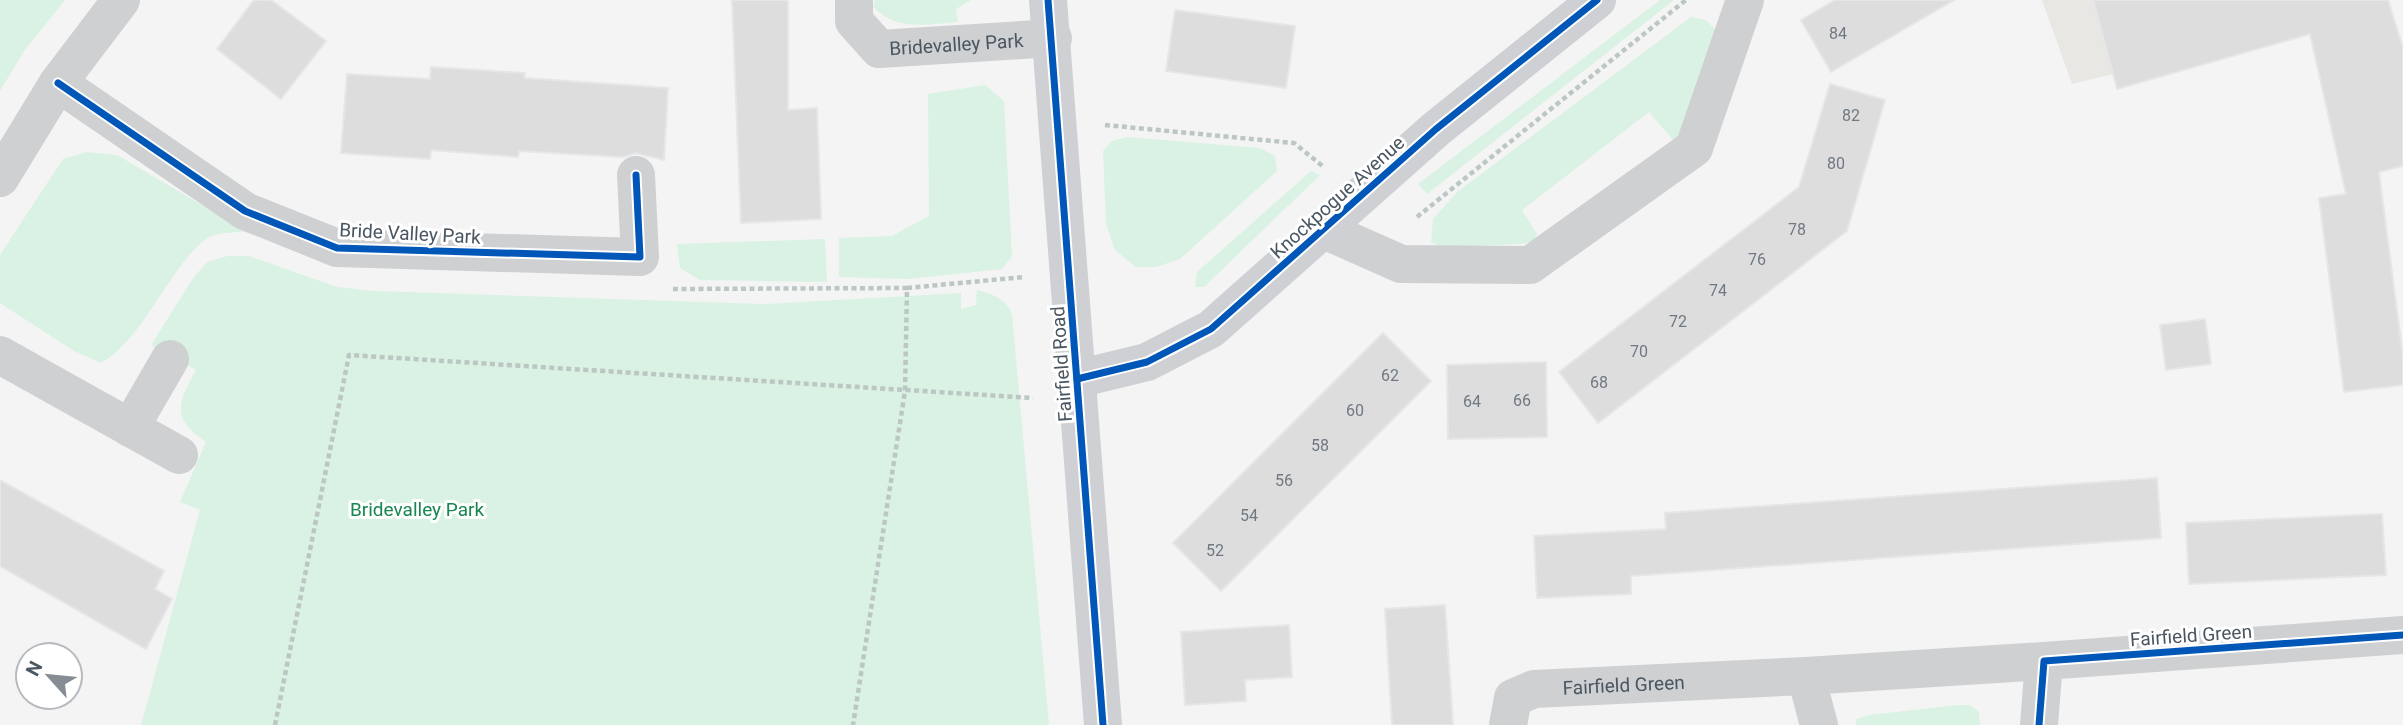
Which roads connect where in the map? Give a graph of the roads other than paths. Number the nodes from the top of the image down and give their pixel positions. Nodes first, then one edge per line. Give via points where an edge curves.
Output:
1 (121, 0) edge
2 (854, 0) edge
3 (1048, 0) edge
4 (1597, 0) edge
5 (1745, 0) edge
6 (1053, 38) junction
7 (58, 83) junction
8 (636, 175) dead end
9 (0, 178) edge
10 (1324, 230) junction
11 (0, 355) edge
12 (170, 359) dead end
13 (1079, 394) junction
14 (130, 428) junction
15 (179, 455) dead end
16 (2403, 635) edge
17 (2044, 661) junction
18 (1806, 676) junction
19 (1103, 725) edge
20 (1508, 725) edge
21 (1819, 725) edge
22 (2039, 725) edge

1 - 7 street
2 - 6 street, Bridevalley Park via 854,21 879,49
3 - 6 street, Fairfield Road
4 - 10 street, Knockpogue Avenue via 1436,129
5 - 10 street, Knockpogue Avenue via 1694,148 1530,265 1401,264
6 - 13 street, Fairfield Road
7 - 8 street, Bride Valley Park via 245,211 337,248 640,257
7 - 9 street
10 - 13 street, Knockpogue Avenue via 1211,329
11 - 14 street
12 - 14 street
13 - 19 street, Fairfield Road
14 - 15 street
16 - 17 street, Fairfield Green
17 - 18 street, Fairfield Green
17 - 22 street
18 - 20 street, Fairfield Green via 1534,689 1513,698
18 - 21 street

